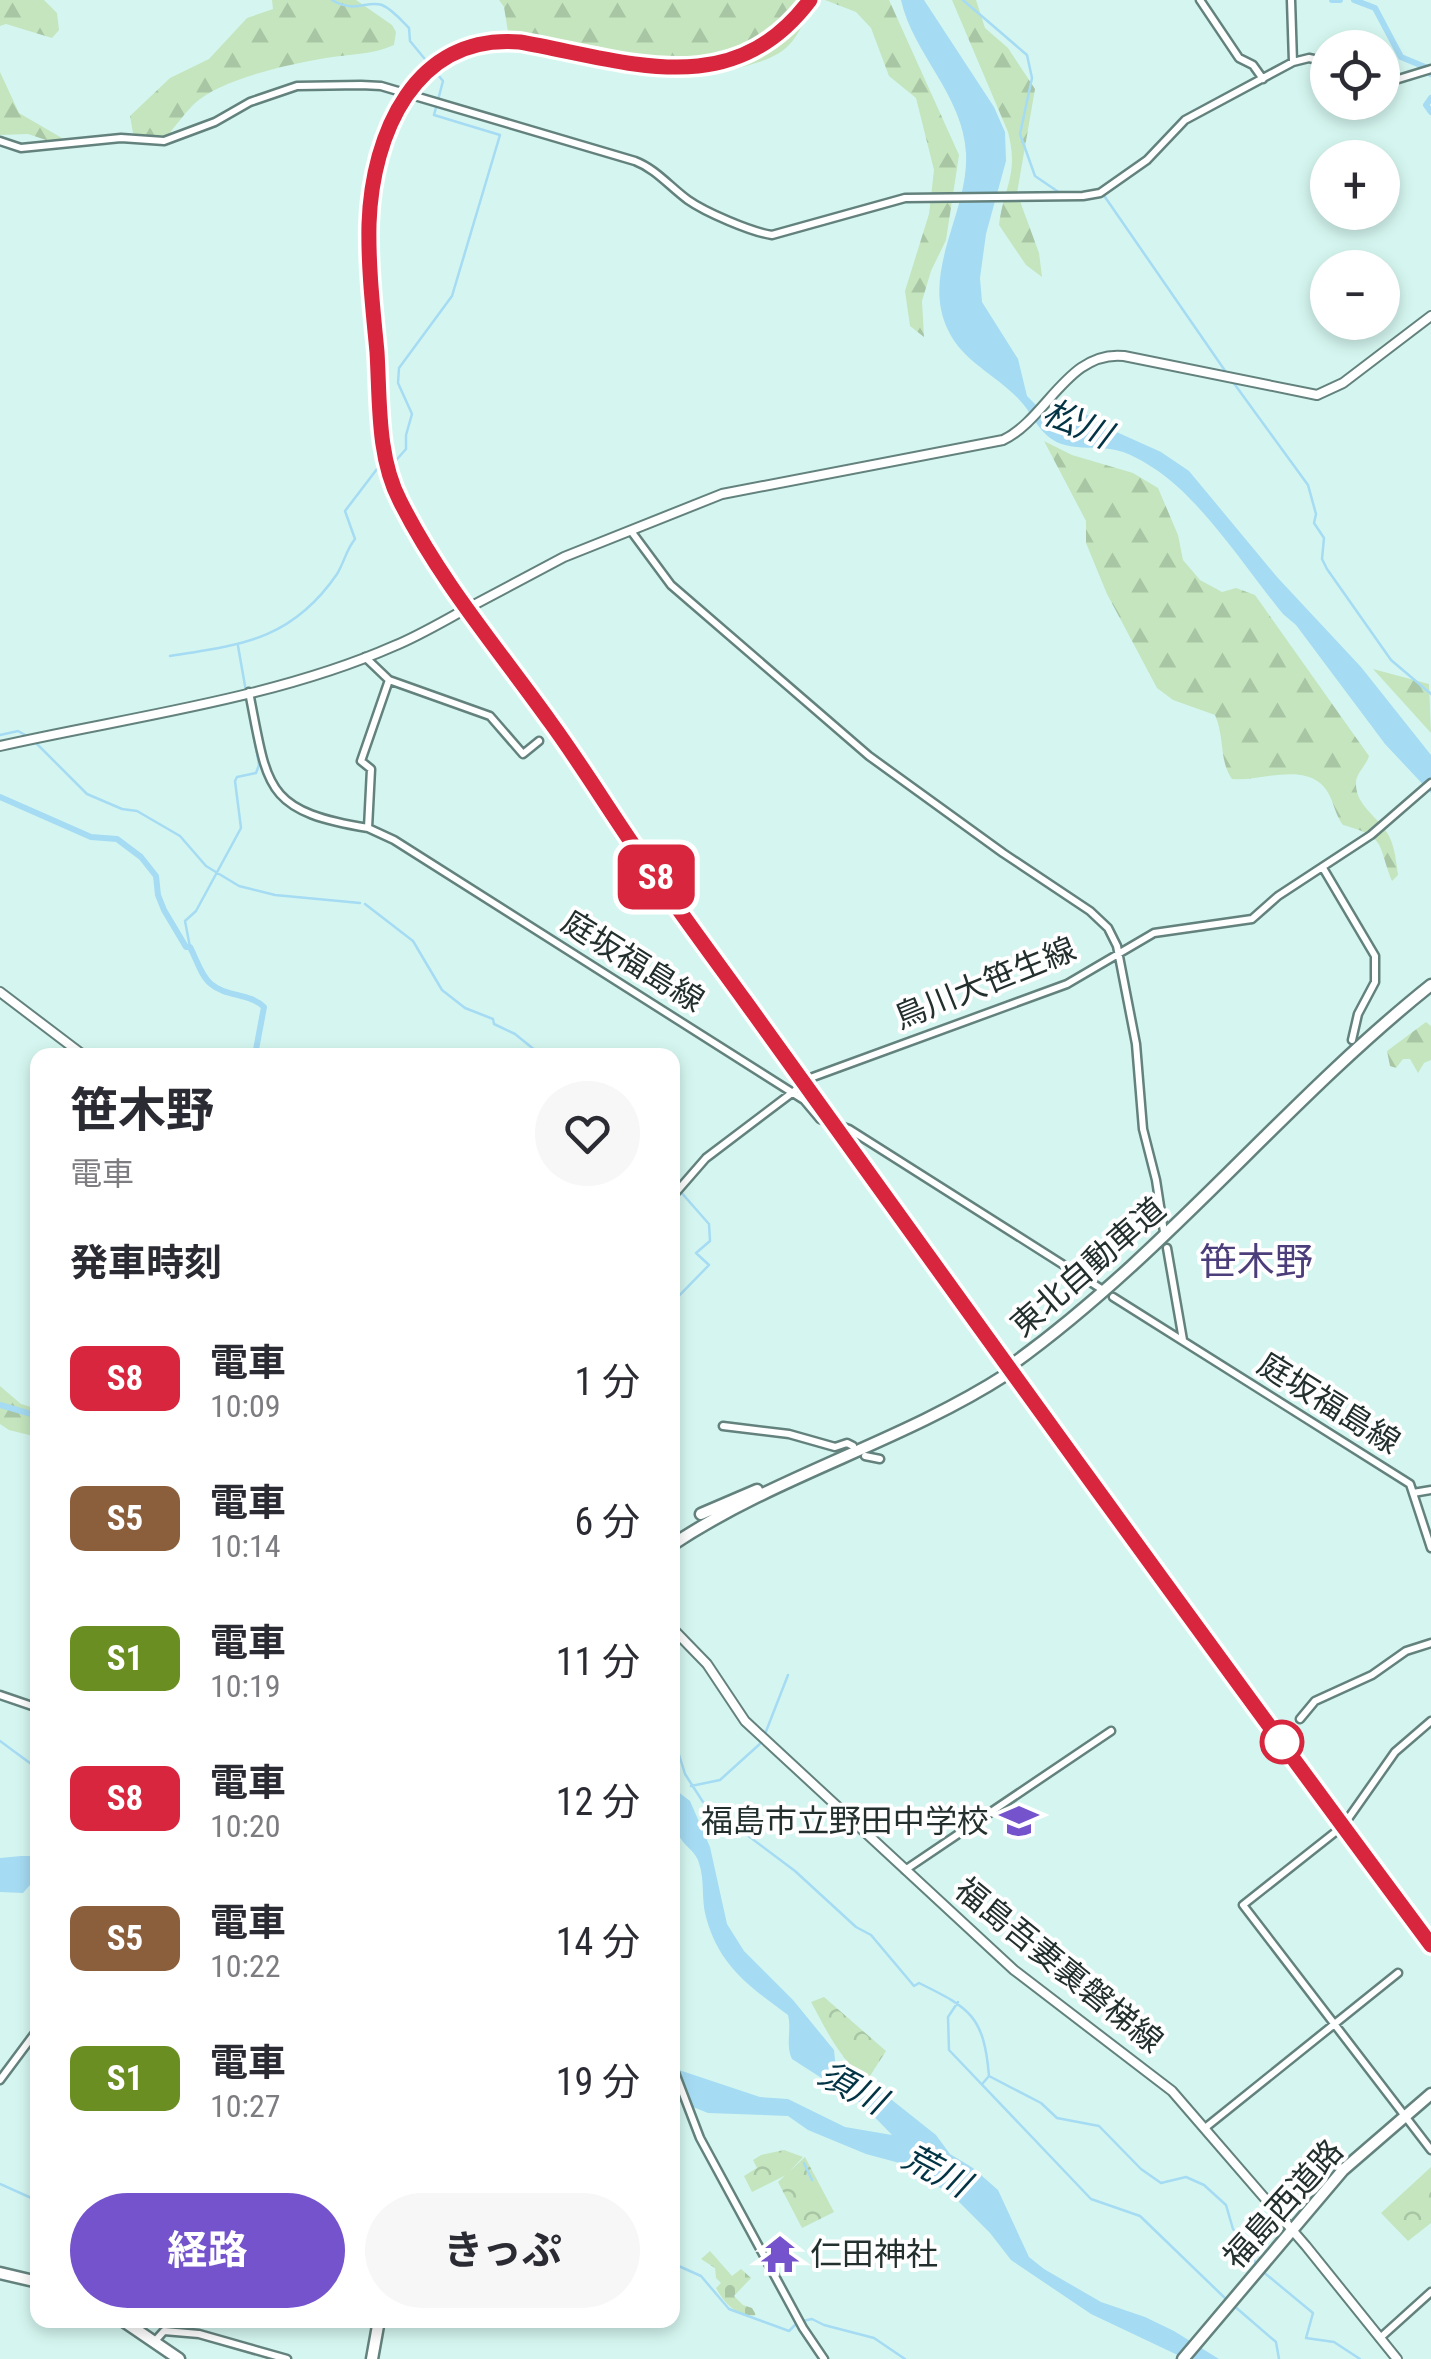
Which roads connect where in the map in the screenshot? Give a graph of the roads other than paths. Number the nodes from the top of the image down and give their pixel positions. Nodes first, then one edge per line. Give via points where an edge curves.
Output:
1 (1200, 0) edge
2 (1291, 0) edge
3 (1310, 58) edge
4 (1293, 62) junction
5 (1431, 70) edge
6 (1263, 79) junction
7 (1400, 79) edge
8 (0, 141) edge
9 (1431, 316) edge
10 (631, 530) junction
11 (364, 657) junction
12 (389, 680) junction
13 (250, 692) junction
14 (540, 742) dead end
15 (0, 746) edge
16 (1431, 783) edge
17 (368, 828) junction
18 (1322, 868) junction
19 (1118, 954) junction
20 (1431, 988) edge
21 (0, 992) edge
22 (1352, 1040) dead end
23 (75, 1048) edge
24 (791, 1092) junction
25 (680, 1187) edge
26 (1164, 1232) dead end
27 (1167, 1248) dead end
28 (1102, 1290) dead end
29 (1113, 1297) dead end
30 (1183, 1341) junction
31 (723, 1426) dead end
32 (853, 1446) dead end
33 (865, 1456) dead end
34 (880, 1459) dead end
35 (789, 1480) junction
36 (1431, 1490) edge
37 (1414, 1493) junction
38 (700, 1514) dead end
39 (714, 1526) dead end
40 (680, 1538) edge
41 (1431, 1548) edge
42 (680, 1636) edge
43 (1431, 1644) edge
44 (0, 1695) edge
45 (30, 1705) edge
46 (1300, 1718) dead end
47 (1431, 1721) edge
48 (1111, 1731) dead end
49 (906, 1870) junction
50 (1398, 1973) dead end
51 (1335, 2024) junction
52 (30, 2040) edge
53 (0, 2080) edge
54 (680, 2086) edge
55 (1431, 2097) edge
56 (1405, 2117) junction
57 (1204, 2128) junction
58 (1431, 2150) edge
59 (1292, 2230) junction
60 (0, 2271) edge
61 (30, 2278) edge
62 (1431, 2292) edge
63 (136, 2328) edge
64 (141, 2328) edge
65 (375, 2328) edge
66 (1380, 2338) junction
67 (156, 2339) junction
68 (182, 2359) edge
69 (287, 2359) edge
70 (369, 2359) edge
71 (824, 2359) edge
72 (1186, 2359) edge
73 (1397, 2359) edge

1 - 6 street via 1239,58
2 - 4 street
3 - 4 street
4 - 6 street
5 - 7 street
6 - 8 street via 1185,120 1147,160 1100,192 925,196 764,234 697,205 635,161 378,86 298,86 164,141 121,138 22,148
9 - 10 main road via 1322,394 1112,355 1083,366 1012,435 996,442 730,492
10 - 11 main road
10 - 19 street via 670,584 754,658 880,764 1097,916
11 - 12 street
11 - 13 main road
12 - 14 street via 490,716 523,754
12 - 17 street via 361,761 371,769
13 - 15 main road
13 - 17 street, 庭坂福島線 via 266,775 279,796 304,814
16 - 18 street, 鳥川大笹生線
17 - 24 street, 庭坂福島線
18 - 19 street, 鳥川大笹生線 via 1248,921 1158,932
18 - 22 street via 1375,956 1375,982
19 - 24 street, 鳥川大笹生線 via 1067,984 818,1074
19 - 26 street
20 - 35 highway, 東北自動車道 via 1334,1069 1126,1272 1008,1370
21 - 23 main road
24 - 25 street, 鳥川大笹生線 via 706,1158
24 - 28 street, 庭坂福島線 via 820,1119 850,1129
27 - 30 street
29 - 30 street, 庭坂福島線
30 - 37 street, 庭坂福島線 via 1410,1484
31 - 32 street
33 - 34 street
35 - 38 highway
35 - 39 highway
35 - 40 highway, 東北自動車道
36 - 37 street
37 - 41 street, 庭坂福島線
42 - 49 main road, 福島吾妻裏磐梯線 via 745,1722
43 - 46 street via 1315,1701
44 - 45 street
47 - 51 street via 1394,1752 1343,1826 1243,1905
48 - 49 street
49 - 57 main road, 福島吾妻裏磐梯線 via 1022,1977 1160,2081
50 - 51 street
51 - 56 street
51 - 57 street
52 - 53 street
54 - 71 street via 707,2152
55 - 56 highway, 福島西道路
56 - 58 street
56 - 59 highway, 福島西道路 via 1344,2170
57 - 59 main road, 福島吾妻裏磐梯線
59 - 66 main road, 福島吾妻裏磐梯線
59 - 72 highway, 福島西道路
60 - 61 highway
62 - 66 street
63 - 67 highway
64 - 67 highway
65 - 70 highway
66 - 73 main road, 福島吾妻裏磐梯線
67 - 68 highway
67 - 69 street via 164,2331 188,2332

